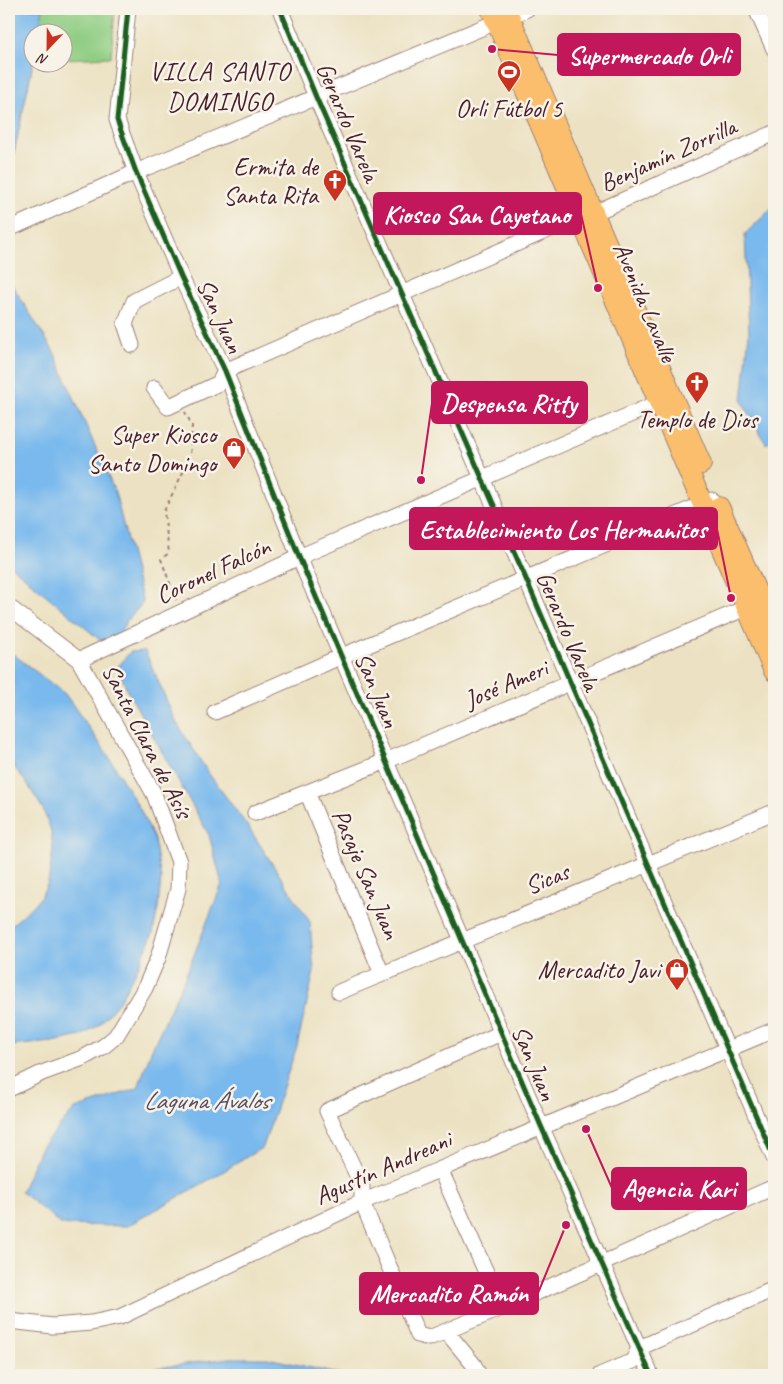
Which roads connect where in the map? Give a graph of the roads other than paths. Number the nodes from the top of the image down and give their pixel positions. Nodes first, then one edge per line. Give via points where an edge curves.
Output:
1 (128, 9) edge
2 (280, 9) edge
3 (756, 9) edge
4 (506, 13) edge
5 (774, 49) edge
6 (316, 97) junction
7 (774, 133) edge
8 (136, 172) junction
9 (587, 214) junction
10 (9, 229) edge
11 (181, 276) junction
12 (403, 294) junction
13 (132, 345) dead end
14 (225, 371) junction
15 (154, 388) dead end
16 (665, 400) junction
17 (482, 477) junction
18 (709, 501) junction
19 (299, 557) junction
20 (526, 579) junction
21 (761, 602) edge
22 (9, 607) edge
23 (774, 632) edge
24 (342, 656) junction
25 (79, 660) junction
26 (774, 672) edge
27 (570, 682) junction
28 (215, 712) dead end
29 (386, 761) junction
30 (306, 792) junction
31 (774, 812) edge
32 (255, 813) dead end
33 (647, 864) junction
34 (461, 940) junction
35 (382, 974) junction
36 (339, 992) dead end
37 (774, 1030) edge
38 (501, 1033) junction
39 (728, 1050) junction
40 (9, 1089) edge
41 (541, 1126) junction
42 (774, 1158) edge
43 (440, 1168) junction
44 (774, 1187) edge
45 (362, 1202) junction
46 (602, 1264) junction
47 (774, 1289) edge
48 (502, 1308) junction
49 (9, 1321) edge
50 (446, 1331) junction
51 (639, 1348) junction
52 (479, 1375) edge
53 (600, 1375) edge
54 (651, 1375) edge

1 - 8 street, San Juan via 117,120
2 - 6 street, Gerardo Varela
3 - 5 street
4 - 6 street
4 - 9 main road, Avenida Lavalle
6 - 8 street
6 - 12 street, Gerardo Varela
7 - 9 street, Benjamín Zorrilla
8 - 10 street
8 - 11 street, San Juan
9 - 12 street, Benjamín Zorrilla
9 - 16 main road, Avenida Lavalle
11 - 13 street via 134,301 125,324
11 - 14 street, San Juan
12 - 14 street, Benjamín Zorrilla
12 - 17 street, Gerardo Varela
14 - 15 street, Benjamín Zorrilla via 219,383 168,407
14 - 19 street, San Juan
16 - 17 street, Coronel Falcón
16 - 18 main road, Avenida Lavalle
17 - 19 street, Coronel Falcón
17 - 20 street, Gerardo Varela
18 - 20 street
18 - 21 main road, Avenida Lavalle
19 - 24 street, San Juan
19 - 25 street, Coronel Falcón
20 - 24 street
20 - 27 street, Gerardo Varela
21 - 23 main road, Avenida Lavalle
21 - 26 main road, Avenida Lavalle
21 - 27 street, José Ameri
22 - 25 street, Santa Clara de Asís
24 - 28 street
24 - 29 street, San Juan
25 - 40 street, Santa Clara de Asís via 154,794 179,862 178,889 158,958 145,988 116,1036 84,1058 42,1072
27 - 29 street, José Ameri
27 - 33 street, Gerardo Varela
29 - 30 street, José Ameri
29 - 34 street, San Juan
30 - 32 street, José Ameri
30 - 35 street, Pasaje San Juan
31 - 33 street, Sicas
33 - 34 street, Sicas
33 - 39 street, Gerardo Varela
34 - 35 street, Sicas
34 - 38 street, San Juan
35 - 36 street, Sicas
37 - 39 street, Agustín Andreani
38 - 41 street, San Juan
38 - 45 street via 327,1111 362,1186
39 - 41 street, Agustín Andreani
39 - 42 street, Gerardo Varela
41 - 43 street, Agustín Andreani
41 - 46 street, San Juan
43 - 45 street, Agustín Andreani
43 - 48 street
44 - 46 street
45 - 49 street, Agustín Andreani via 120,1317 53,1326
45 - 50 street via 418,1335 429,1338
46 - 48 street
46 - 51 street, San Juan
47 - 51 street
48 - 50 street
50 - 52 street
51 - 53 street via 633,1361
51 - 54 street, San Juan

